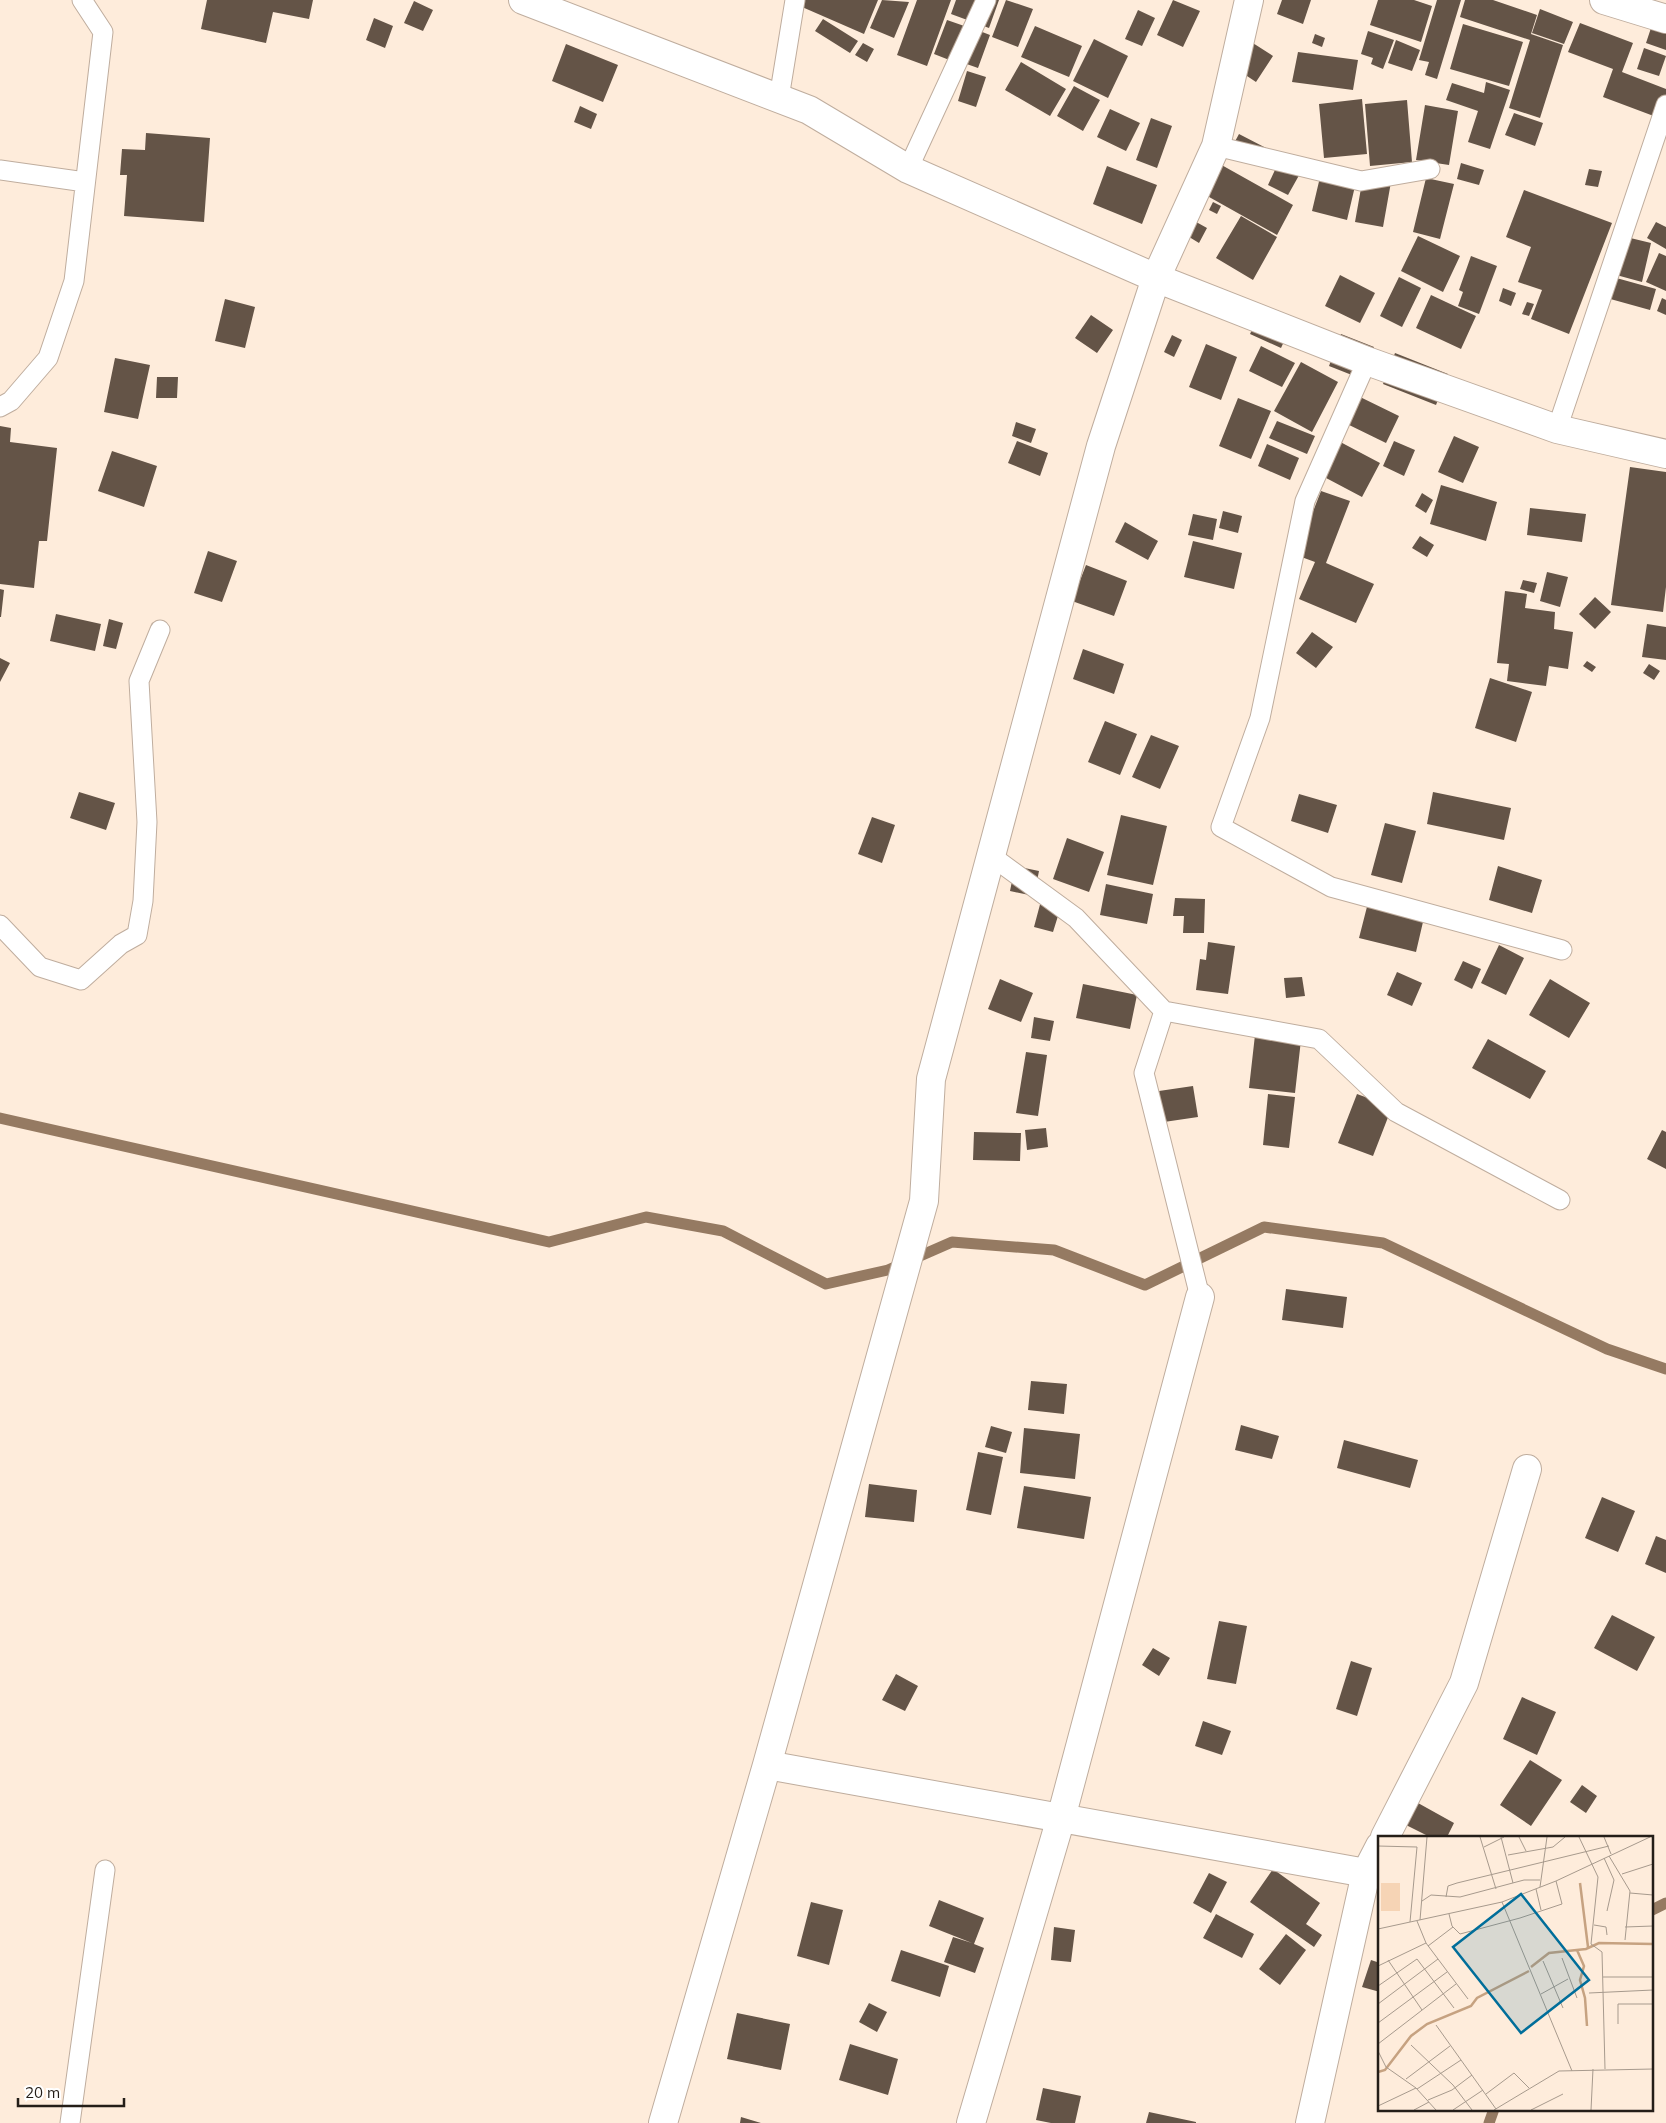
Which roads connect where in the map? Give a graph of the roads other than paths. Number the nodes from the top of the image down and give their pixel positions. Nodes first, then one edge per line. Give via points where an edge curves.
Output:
1 (82, 0) edge
2 (523, 0) edge
3 (795, 0) edge
4 (986, 0) edge
5 (1249, 0) edge
6 (1604, 0) edge
7 (1666, 19) edge
8 (779, 98) junction
9 (1666, 105) edge
10 (1216, 146) junction
11 (908, 169) junction
12 (1430, 169) dead end
13 (0, 170) edge
14 (85, 182) junction
15 (1156, 278) junction
16 (1367, 361) junction
17 (0, 407) edge
18 (1557, 429) junction
19 (1666, 454) edge
20 (160, 630) dead end
21 (990, 855) junction
22 (0, 925) edge
23 (1562, 950) dead end
24 (1164, 1011) junction
25 (1560, 1200) dead end
26 (1200, 1297) joint
27 (1527, 1469) dead end
28 (767, 1765) junction
29 (1061, 1818) junction
30 (1386, 1836) edge
31 (1378, 1850) edge
32 (105, 1870) dead end
33 (1366, 1873) junction
34 (70, 2123) edge
35 (664, 2123) edge
36 (971, 2123) edge
37 (1310, 2123) edge

1 - 14 lane via 103,32
2 - 8 street
3 - 8 lane
4 - 11 lane
5 - 10 street
6 - 7 street
8 - 11 street via 809,110
9 - 18 lane
10 - 12 lane via 1360,181
10 - 15 street
11 - 15 street
13 - 14 lane
14 - 17 lane via 74,281 48,358 11,401
15 - 16 street
15 - 21 street via 1101,446
16 - 18 street
16 - 23 lane via 1304,500 1260,718 1221,827 1331,887
18 - 19 street
20 - 22 lane via 139,681 148,822 143,901 137,935 121,944 81,980 40,967
21 - 24 lane via 1076,918
21 - 28 street via 931,1078 924,1201
24 - 25 lane via 1319,1039 1396,1112
24 - 26 lane via 1144,1073
26 - 29 street
27 - 30 street via 1464,1683
28 - 29 street
28 - 35 street
29 - 33 street
29 - 36 street
31 - 33 street
32 - 34 lane
33 - 37 street

